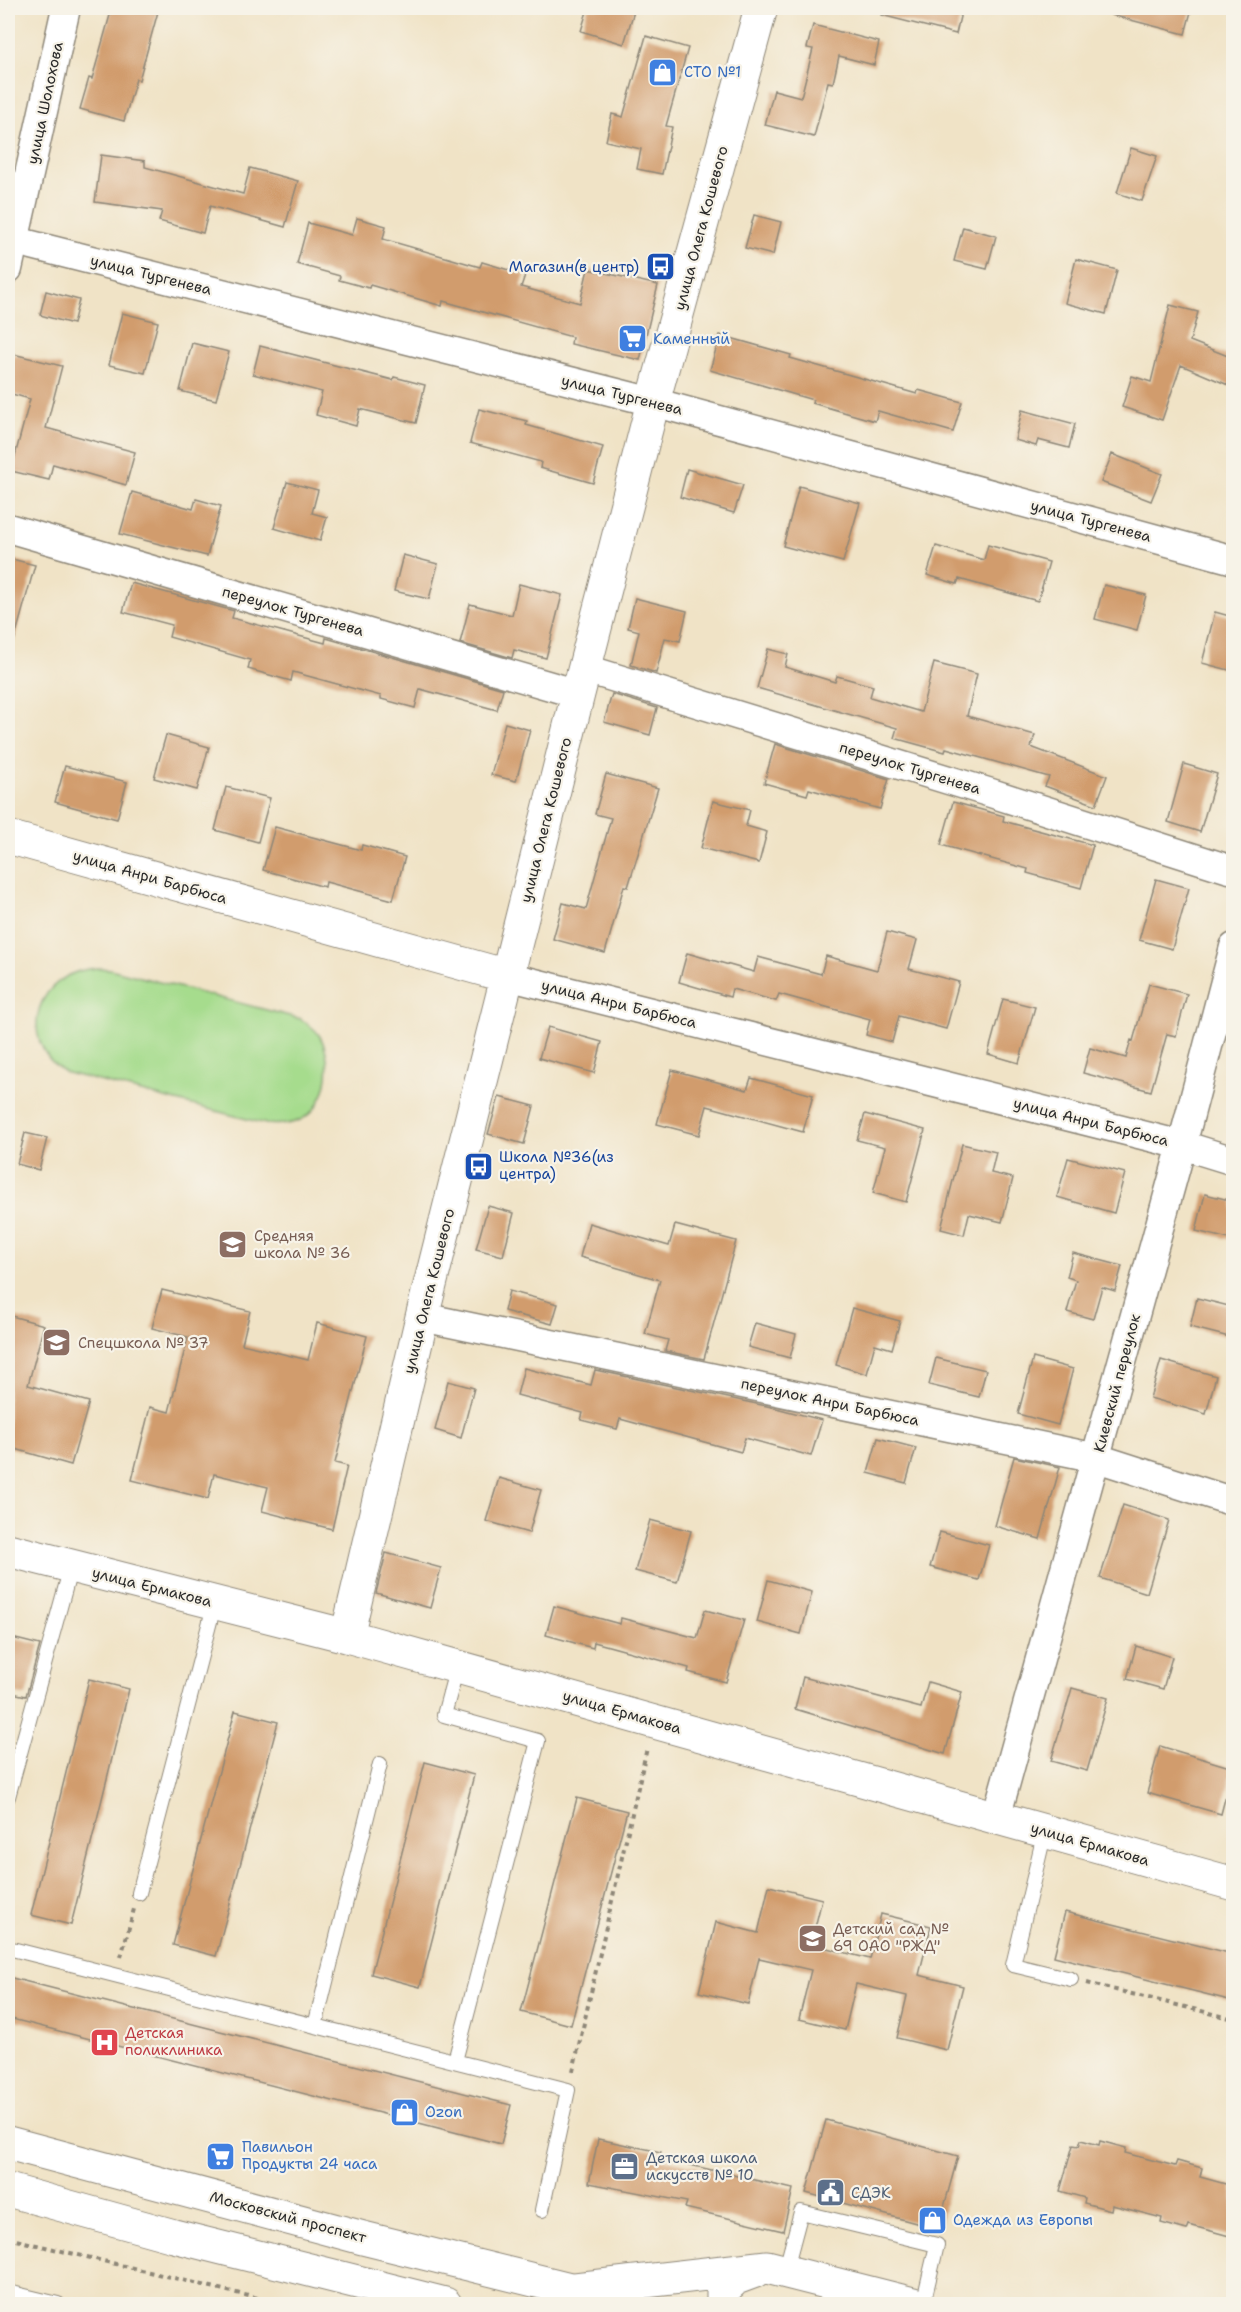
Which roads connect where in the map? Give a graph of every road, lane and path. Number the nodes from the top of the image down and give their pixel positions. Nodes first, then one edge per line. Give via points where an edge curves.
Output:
1 (66, 8) edge
2 (761, 8) edge
3 (11, 240) edge
4 (8, 269) edge
5 (653, 402) junction
6 (8, 528) edge
7 (1233, 560) edge
8 (582, 682) junction
9 (8, 837) edge
10 (1233, 868) edge
11 (1233, 947) edge
12 (507, 976) junction
13 (1182, 1145) junction
14 (1233, 1161) edge
15 (422, 1317) junction
16 (1097, 1458) junction
17 (1233, 1502) edge
18 (8, 1550) edge
19 (71, 1567) junction
20 (215, 1602) junction
21 (347, 1636) junction
22 (457, 1666) junction
23 (653, 1721) junction
24 (380, 1764) dead end
25 (8, 1797) edge
26 (996, 1818) junction
27 (1045, 1831) junction
28 (1233, 1884) edge
29 (139, 1893) joint
30 (8, 1948) edge
31 (116, 1975) junction
32 (1071, 1979) joint
33 (1233, 2019) edge
34 (315, 2026) junction
35 (455, 2061) junction
36 (568, 2090) junction
37 (8, 2143) edge
38 (8, 2190) edge
39 (542, 2210) dead end
40 (8, 2238) edge
41 (776, 2269) junction
42 (570, 2289) junction
43 (8, 2292) edge
44 (32, 2301) edge
45 (58, 2304) edge
46 (282, 2304) edge
47 (445, 2304) edge
48 (631, 2304) edge
49 (723, 2304) edge
50 (913, 2304) edge
51 (923, 2304) edge

1 - 3 street, улица Шолохова
2 - 5 street, улица Олега Кошевого
3 - 4 street, улица Шолохова
3 - 5 street, улица Тургенева
5 - 7 street, улица Тургенева
5 - 8 street, улица Олега Кошевого
6 - 8 street, переулок Тургенева
8 - 10 street, переулок Тургенева via 991,793
8 - 12 street, улица Олега Кошевого
9 - 12 street, улица Анри Барбюса
11 - 13 street, Киевский переулок
12 - 13 street, улица Анри Барбюса
12 - 15 street, улица Олега Кошевого
13 - 14 street, улица Анри Барбюса
13 - 16 street, Киевский переулок
15 - 16 street, переулок Анри Барбюса
15 - 21 street, улица Олега Кошевого
16 - 17 street, переулок Анри Барбюса
16 - 26 street, Киевский переулок
18 - 19 street, улица Ермакова
19 - 20 street, улица Ермакова
19 - 25 lane
20 - 21 street, улица Ермакова
20 - 29 lane
21 - 22 street, улица Ермакова
22 - 23 street, улица Ермакова
22 - 35 lane via 444,1715 538,1742
23 - 26 street, улица Ермакова
23 - 36 path
24 - 34 lane
26 - 27 street, улица Ермакова
27 - 28 street, улица Ермакова
27 - 32 lane via 1013,1965
29 - 31 path
30 - 31 lane
31 - 34 lane
32 - 33 path
34 - 35 lane
35 - 36 lane
36 - 39 lane
37 - 42 street, Московский проспект
38 - 47 street via 229,2251
40 - 46 path
41 - 42 street, Московский проспект
41 - 49 street via 736,2278 723,2290
41 - 50 street, Московский проспект
41 - 51 lane via 801,2212 937,2245
42 - 48 street, Московский проспект
43 - 44 lane
44 - 45 lane

